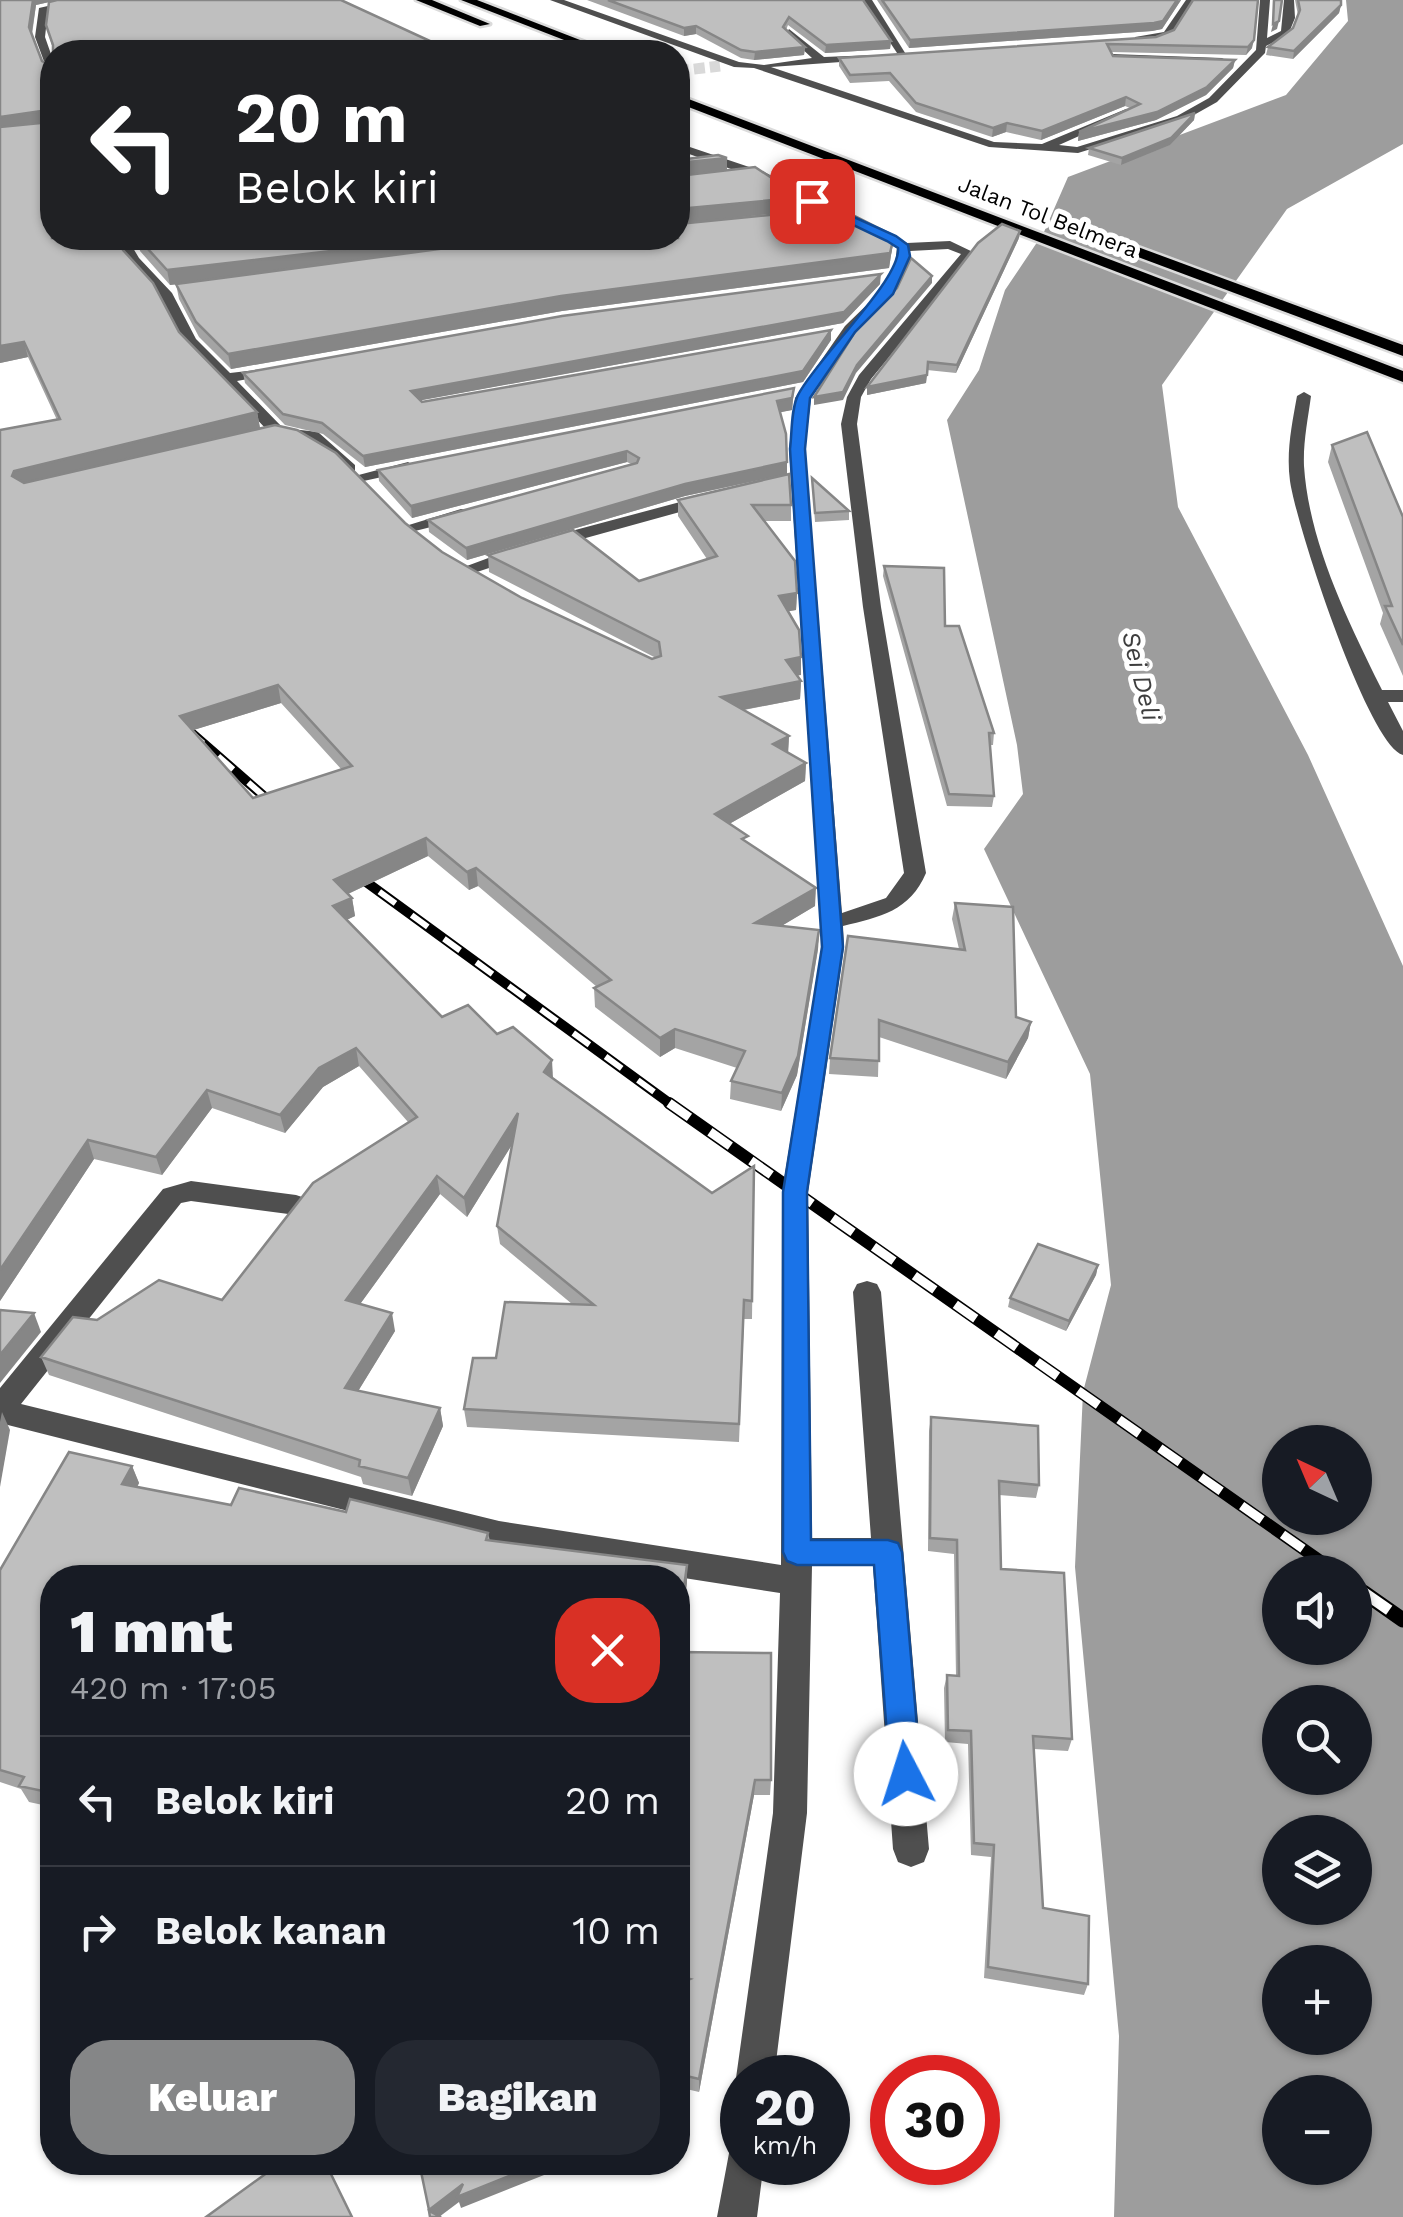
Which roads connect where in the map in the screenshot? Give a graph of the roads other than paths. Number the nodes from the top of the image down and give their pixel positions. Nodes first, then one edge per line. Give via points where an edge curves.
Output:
1 (90, 0) edge
2 (422, 0) edge
3 (468, 0) edge
4 (555, 0) edge
5 (867, 0) edge
6 (1192, 0) edge
7 (1265, 0) edge
8 (1289, 0) edge
9 (789, 32) edge
10 (506, 33) dead end
11 (41, 40) edge
12 (573, 40) edge
13 (668, 40) edge
14 (1126, 40) edge
15 (1263, 44) junction
16 (690, 48) edge
17 (921, 53) edge
18 (902, 54) junction
19 (1104, 57) edge
20 (822, 60) junction
21 (1252, 62) junction
22 (738, 65) junction
23 (754, 65) junction
24 (720, 66) tunnel mouth
25 (690, 105) edge
26 (1130, 111) edge
27 (1039, 151) junction
28 (690, 152) edge
29 (760, 175) junction
30 (727, 178) edge
31 (839, 214) junction
32 (803, 218) edge
33 (1058, 222) dead end
34 (904, 247) junction
35 (130, 250) edge
36 (184, 290) edge
37 (165, 292) junction
38 (1403, 351) edge
39 (298, 366) edge
40 (1403, 377) edge
41 (223, 379) junction
42 (1304, 396) dead end
43 (278, 432) junction
44 (233, 443) edge
45 (418, 465) edge
46 (359, 477) junction
47 (374, 495) edge
48 (728, 495) edge
49 (481, 509) edge
50 (408, 528) edge
51 (466, 570) edge
52 (1374, 696) junction
53 (1403, 696) edge
54 (1403, 748) edge
55 (832, 922) junction
56 (296, 1205) edge
57 (867, 1292) dead end
58 (0, 1410) edge
59 (888, 1552) junction
60 (796, 1567) junction
61 (912, 1849) dead end
62 (758, 2055) edge
63 (741, 2185) edge
64 (737, 2217) edge

1 - 11 street via 44,8
2 - 10 highway
3 - 12 highway
4 - 13 street
5 - 18 street
6 - 14 street via 1167,34
7 - 15 street
8 - 15 street via 1285,32
9 - 20 street
15 - 21 street
16 - 22 street
17 - 18 street
18 - 20 street
19 - 21 street
20 - 23 street
21 - 27 street via 1213,100 1181,118 1106,145
22 - 23 street
22 - 24 street
23 - 27 street via 983,142
25 - 40 highway, Jalan Tol Belmera
26 - 27 street
28 - 29 street
29 - 30 street
29 - 31 street
31 - 32 street
31 - 34 street
33 - 38 highway, Jalan Tol Belmera
34 - 55 street via 886,294 842,331 801,390 793,481
34 - 55 street via 950,245 968,253 864,378 851,409 858,510 915,873 900,902
35 - 37 street
36 - 37 street
37 - 41 street via 190,342
39 - 41 street
41 - 43 street
42 - 52 street via 1296,457 1300,494 1320,564
43 - 44 street
43 - 46 street via 313,435
45 - 46 street
46 - 47 street
48 - 51 street
49 - 50 street
52 - 53 street
52 - 54 street
55 - 60 street via 795,1192
56 - 58 street via 191,1191 172,1196
57 - 59 street
58 - 60 street via 499,1535
59 - 60 street
59 - 61 street
60 - 62 street via 790,1812
63 - 64 street

